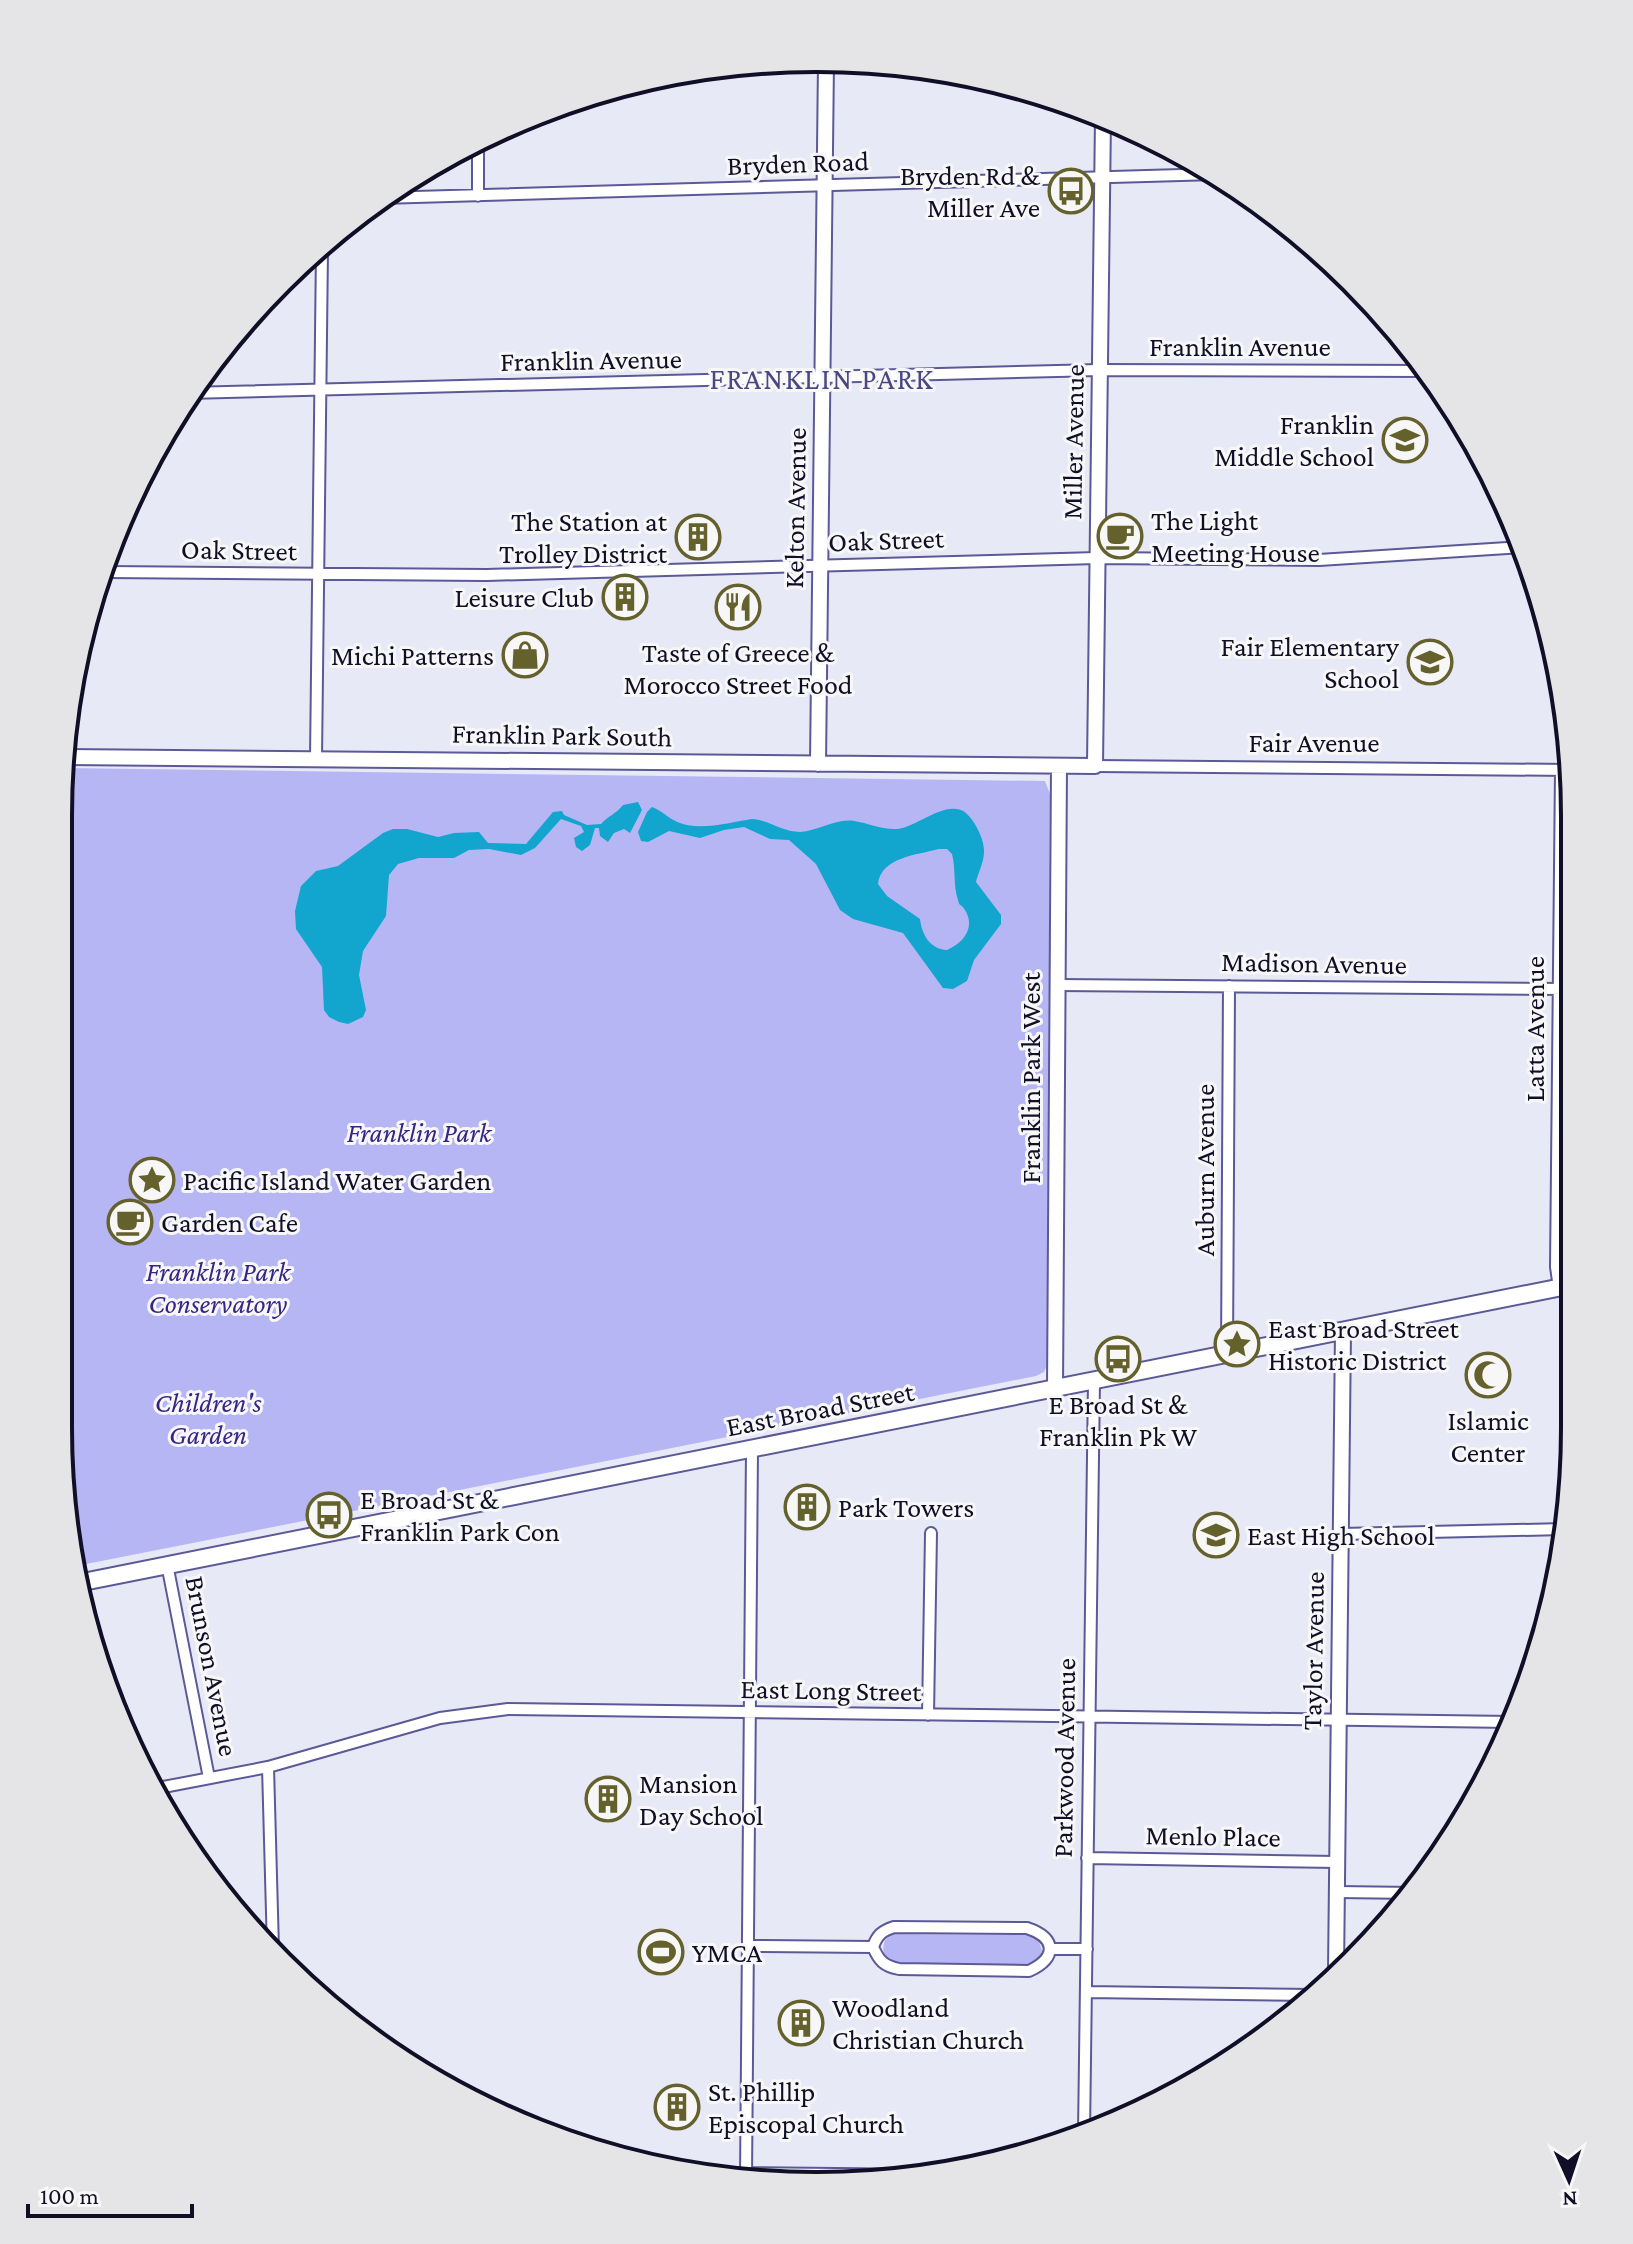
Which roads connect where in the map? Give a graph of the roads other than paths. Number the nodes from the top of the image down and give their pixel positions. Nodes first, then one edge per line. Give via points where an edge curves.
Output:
1 (826, 72) edge
2 (1103, 130) edge
3 (478, 154) edge
4 (1193, 175) edge
5 (1102, 177) junction
6 (824, 186) junction
7 (478, 196) junction
8 (402, 198) edge
9 (322, 261) edge
10 (1099, 370) junction
11 (1413, 371) edge
12 (822, 378) junction
13 (321, 390) junction
14 (205, 393) edge
15 (1510, 548) edge
16 (1097, 558) junction
17 (820, 566) junction
18 (114, 572) edge
19 (319, 574) junction
20 (75, 757) edge
21 (316, 759) junction
22 (818, 764) junction
23 (1059, 766) junction
24 (1095, 766) junction
25 (1559, 770) edge
26 (1561, 895) edge
27 (1057, 985) junction
28 (1229, 986) junction
29 (1558, 989) junction
30 (1561, 1277) edge
31 (1561, 1288) edge
32 (1343, 1331) junction
33 (1227, 1354) junction
34 (1094, 1381) junction
35 (1055, 1389) junction
36 (752, 1449) junction
37 (1554, 1529) edge
38 (931, 1533) dead end
39 (1341, 1534) junction
40 (167, 1564) junction
41 (88, 1581) edge
42 (751, 1714) junction
43 (928, 1715) junction
44 (1088, 1717) junction
45 (1339, 1719) junction
46 (1500, 1722) edge
47 (268, 1767) junction
48 (209, 1778) junction
49 (165, 1787) edge
50 (1087, 1858) junction
51 (1337, 1862) junction
52 (1337, 1892) junction
53 (1397, 1893) edge
54 (273, 1935) edge
55 (749, 1946) junction
56 (873, 1947) junction
57 (1051, 1949) junction
58 (1087, 1949) junction
59 (1336, 1960) edge
60 (1086, 1992) junction
61 (1298, 1995) edge
62 (1084, 2121) edge
63 (746, 2168) edge

1 - 6 street, Kelton Avenue
2 - 5 street, Miller Avenue
3 - 7 street
4 - 5 street, Bryden Road
5 - 6 street, Bryden Road
5 - 10 street, Miller Avenue
6 - 7 street, Bryden Road
6 - 12 street, Kelton Avenue
7 - 8 street, Bryden Road
9 - 13 street
10 - 11 street, Franklin Avenue
10 - 12 street, Franklin Avenue
10 - 16 street, Miller Avenue
12 - 13 street, Franklin Avenue
12 - 17 street, Kelton Avenue
13 - 14 street, Franklin Avenue
13 - 19 street
15 - 16 street, Oak Street via 1319,560
16 - 17 street, Oak Street
16 - 24 street, Miller Avenue
17 - 19 street, Oak Street
17 - 22 street, Kelton Avenue
18 - 19 street, Oak Street
19 - 21 street
20 - 21 street, Franklin Park South
21 - 22 street, Franklin Park South
22 - 23 street, Franklin Park South
23 - 24 street, Fair Avenue
23 - 27 street, Franklin Park West
24 - 25 street, Fair Avenue
26 - 29 street, Latta Avenue
27 - 28 street, Madison Avenue
27 - 35 street, Franklin Park West
28 - 29 street, Madison Avenue
28 - 33 street, Auburn Avenue
29 - 30 street, Latta Avenue via 1556,1267
31 - 32 main road, East Broad Street
32 - 33 main road, East Broad Street
32 - 39 street, Taylor Avenue
33 - 34 main road, East Broad Street
34 - 35 main road, East Broad Street
34 - 44 street, Parkwood Avenue
35 - 36 main road, East Broad Street
36 - 40 main road, East Broad Street
36 - 42 street
37 - 39 street
38 - 43 street
39 - 45 street, Taylor Avenue
40 - 41 main road, East Broad Street
40 - 48 street, Brunson Avenue
42 - 43 street, East Long Street
42 - 47 street, East Long Street via 481,1711
42 - 55 street
43 - 44 street, East Long Street
44 - 45 street, East Long Street
44 - 50 street, Parkwood Avenue
45 - 46 street, East Long Street
45 - 51 street, Taylor Avenue
47 - 48 street, East Long Street
47 - 54 street, Brunson Avenue
48 - 49 street, East Long Street
50 - 51 street, Menlo Place
50 - 58 street, Parkwood Avenue
51 - 52 street, Taylor Avenue
52 - 53 street
52 - 59 street, Taylor Avenue
55 - 56 street
55 - 63 street
56 - 57 street via 883,1931 894,1927 1027,1928 1041,1933
56 - 57 street via 887,1967 899,1969 1029,1971 1040,1966
57 - 58 street
58 - 60 street, Parkwood Avenue
60 - 61 street
60 - 62 street, Parkwood Avenue

